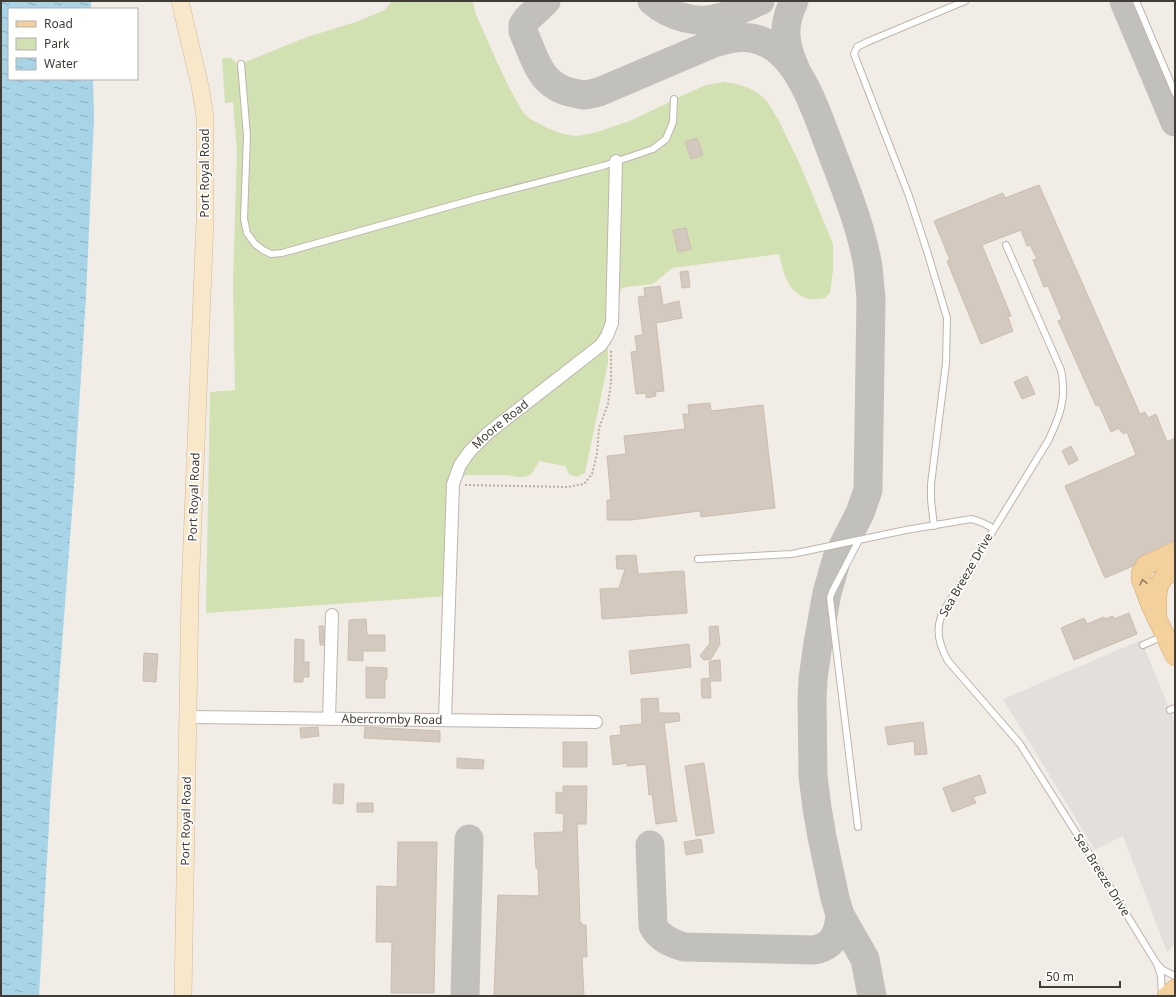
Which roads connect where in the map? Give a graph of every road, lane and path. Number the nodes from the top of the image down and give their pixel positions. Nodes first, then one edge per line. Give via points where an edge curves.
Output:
1 (180, 1) edge
2 (965, 1) edge
3 (1136, 1) edge
4 (241, 64) dead end
5 (1175, 93) edge
6 (674, 99) dead end
7 (616, 162) junction
8 (1006, 244) dead end
9 (612, 345) dead end
10 (454, 484) junction
11 (934, 526) junction
12 (994, 529) junction
13 (859, 540) junction
14 (1175, 552) edge
15 (698, 559) dead end
16 (1175, 570) edge
17 (332, 615) dead end
18 (1162, 628) junction
19 (1143, 645) dead end
20 (1175, 656) edge
21 (188, 717) junction
22 (329, 719) junction
23 (445, 720) junction
24 (596, 722) dead end
25 (858, 827) dead end
26 (1157, 964) junction
27 (1175, 976) edge
28 (1175, 989) edge
29 (182, 996) edge
30 (1162, 996) edge
31 (1167, 996) edge

1 - 21 main road, Port Royal Road via 205,116 205,221 190,593
2 - 11 lane via 867,42 857,48 854,54 909,196 947,318 946,363 931,484
3 - 5 lane
4 - 7 lane via 247,136 244,219 247,233 255,244 271,254 282,254
6 - 7 lane via 673,122 666,139 653,149
7 - 10 street, Moore Road via 612,323 607,336 601,345 470,451 460,465
8 - 12 lane, Sea Breeze Drive via 1061,370 1064,384 1057,423
9 - 10 path via 608,404 599,428 592,474 584,484 568,487
10 - 23 street, Moore Road
11 - 12 lane via 971,519
11 - 13 lane
12 - 26 lane, Sea Breeze Drive via 941,616 938,632 943,651 948,661 1020,744
13 - 15 lane via 792,554
13 - 25 lane via 830,598
18 -> 14 main road via 1151,606 1141,573 1146,565
16 - 18 main road via 1165,575 1159,586 1157,598
17 - 22 street
18 - 19 lane
18 - 20 main road
21 - 22 street, Abercromby Road
21 - 29 main road, Port Royal Road
22 - 23 street, Abercromby Road
23 - 24 street, Abercromby Road
26 - 27 lane, Sea Breeze Drive
26 - 30 lane, Sea Breeze Drive via 1161,976
28 - 31 main road

